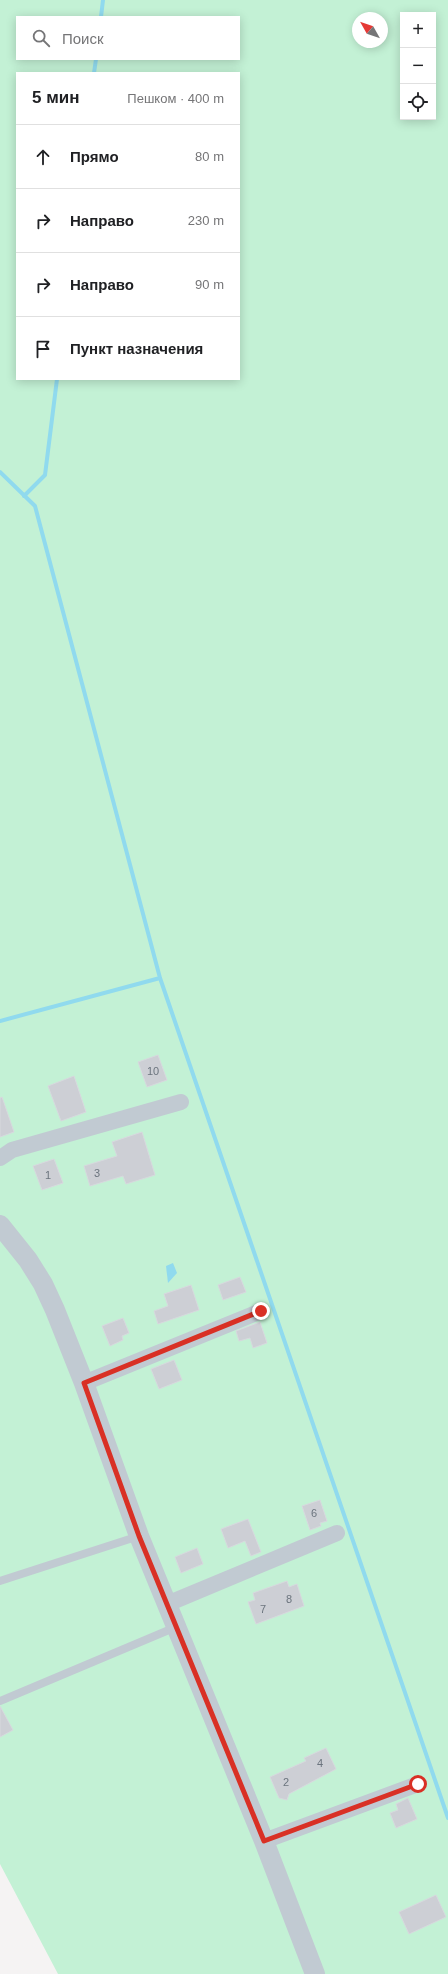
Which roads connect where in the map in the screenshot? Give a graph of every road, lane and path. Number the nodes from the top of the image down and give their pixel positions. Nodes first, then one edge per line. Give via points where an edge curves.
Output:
1 (181, 1102) dead end
2 (0, 1158) edge
3 (0, 1225) edge
4 (261, 1311) dead end
5 (84, 1383) junction
6 (337, 1533) dead end
7 (139, 1536) junction
8 (0, 1581) edge
9 (167, 1604) junction
10 (176, 1627) junction
11 (0, 1701) edge
12 (418, 1784) dead end
13 (264, 1841) junction
14 (315, 1974) edge

1 - 2 street via 12,1150
3 - 5 street via 28,1260 43,1284
4 - 5 street
5 - 7 street
6 - 9 street
7 - 8 lane
7 - 9 street
9 - 10 street
10 - 11 lane
10 - 13 street
12 - 13 street
13 - 14 street

